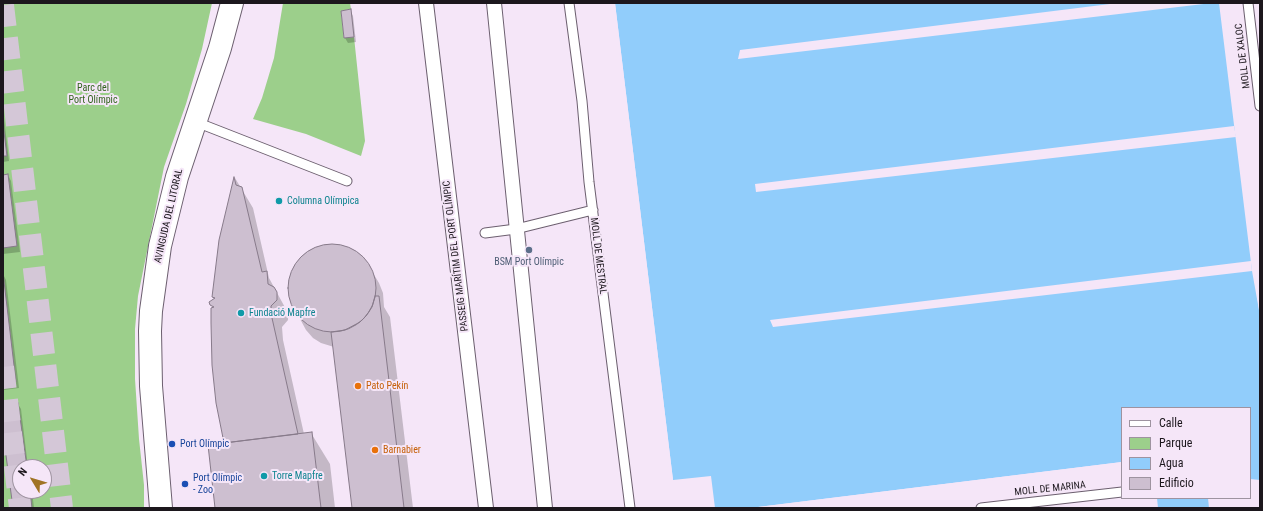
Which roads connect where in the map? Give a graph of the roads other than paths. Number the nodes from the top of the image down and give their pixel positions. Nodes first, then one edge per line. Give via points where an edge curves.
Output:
1 (232, 3) edge
2 (426, 3) edge
3 (494, 3) edge
4 (570, 3) edge
5 (1248, 3) edge
6 (1260, 106) edge
7 (196, 122) junction
8 (347, 181) dead end
9 (593, 210) junction
10 (516, 229) junction
11 (485, 233) dead end
12 (1121, 492) edge
13 (161, 508) edge
14 (486, 508) edge
15 (545, 508) edge
16 (630, 508) edge
17 (981, 508) edge

1 - 7 main road, AVINGUDA DEL LITORAL
2 - 14 street, PASSEIG MARÍTIM DEL PORT OLÍMPIC
3 - 10 street
4 - 9 lane, MOLL DE MESTRAL
5 - 6 lane, MOLL DE XALOC
7 - 8 lane
7 - 13 main road, AVINGUDA DEL LITORAL via 177,177 160,246 151,311 151,386
9 - 10 lane
9 - 16 lane, MOLL DE MESTRAL
10 - 11 lane
10 - 15 street
12 - 17 lane, MOLL DE MARINA

